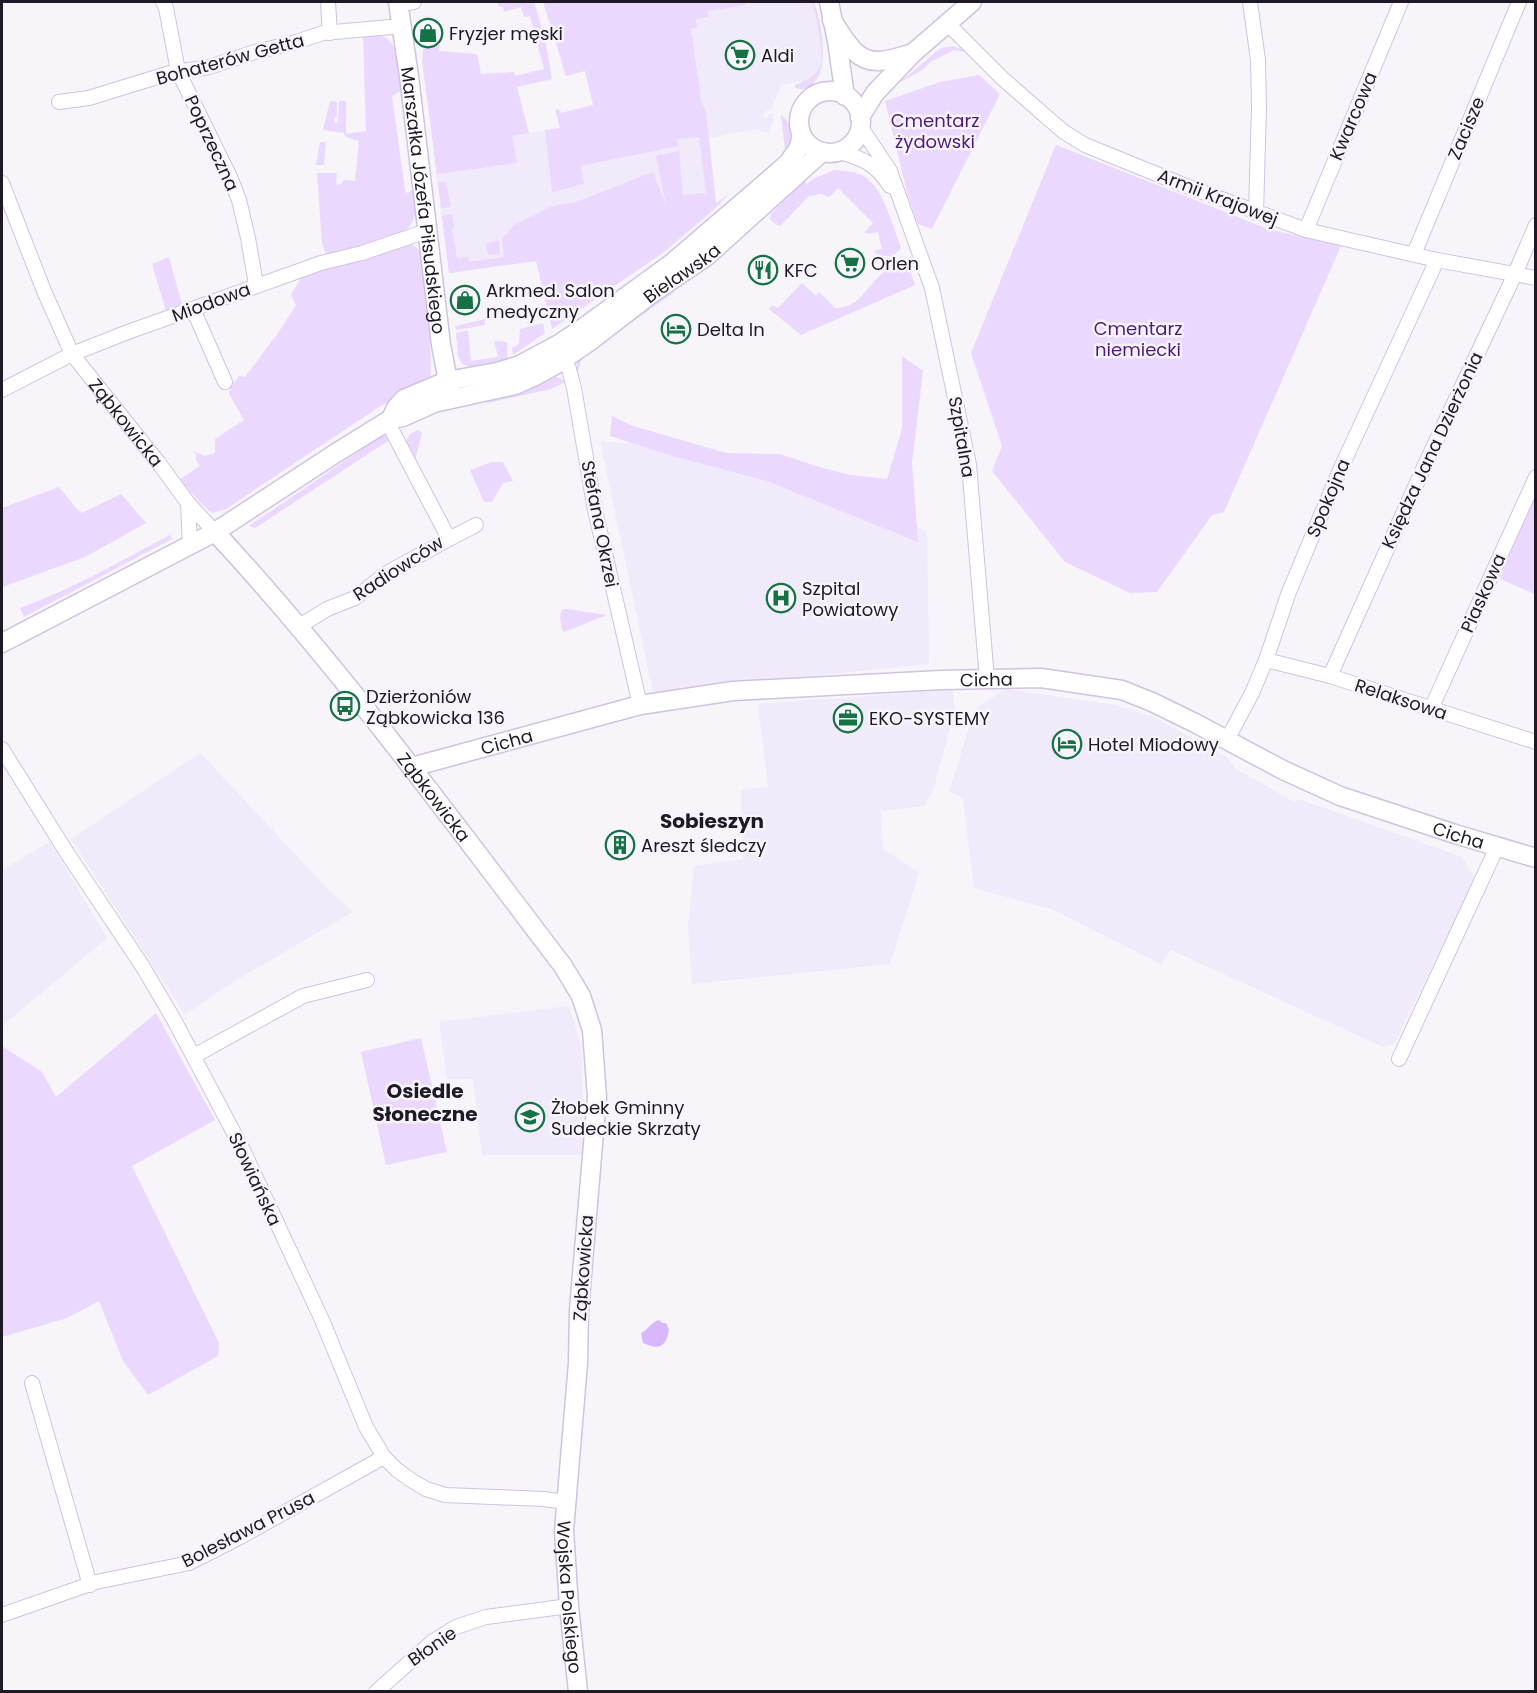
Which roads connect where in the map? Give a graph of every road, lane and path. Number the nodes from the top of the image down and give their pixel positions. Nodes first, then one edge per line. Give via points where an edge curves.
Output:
1 (163, 2) edge
2 (328, 2) edge
3 (404, 2) edge
4 (829, 2) edge
5 (972, 2) edge
6 (1250, 2) edge
7 (1401, 2) edge
8 (1519, 2) edge
9 (832, 20) junction
10 (946, 23) junction
11 (402, 26) junction
12 (330, 33) junction
13 (913, 53) junction
14 (178, 71) junction
15 (820, 93) junction
16 (847, 97) junction
17 (59, 102) dead end
18 (860, 121) junction
19 (802, 136) junction
20 (831, 152) junction
21 (2, 183) edge
22 (900, 202) junction
23 (1256, 213) junction
24 (1536, 225) edge
25 (1306, 230) junction
26 (427, 231) junction
27 (1414, 254) junction
28 (1437, 260) junction
29 (1515, 274) junction
30 (1536, 278) edge
31 (258, 285) junction
32 (648, 289) junction
33 (193, 309) junction
34 (562, 351) junction
35 (72, 354) junction
36 (225, 382) dead end
37 (2, 390) edge
38 (450, 390) junction
39 (389, 420) junction
40 (1536, 477) edge
41 (188, 503) junction
42 (476, 525) dead end
43 (215, 532) junction
44 (449, 539) junction
45 (190, 545) junction
46 (298, 627) junction
47 (2, 643) edge
48 (1266, 660) junction
49 (1330, 676) junction
50 (987, 679) junction
51 (640, 705) junction
52 (1431, 709) junction
53 (1227, 740) junction
54 (1536, 742) edge
55 (2, 749) edge
56 (412, 767) junction
57 (1497, 847) junction
58 (1536, 858) edge
59 (367, 980) dead end
60 (194, 1056) junction
61 (1399, 1059) dead end
62 (32, 1383) dead end
63 (384, 1457) junction
64 (565, 1502) junction
65 (90, 1585) junction
66 (569, 1606) junction
67 (2, 1615) edge
68 (376, 1692) edge
69 (578, 1692) edge

1 - 14 street, Poprzeczna
2 - 12 street
3 - 11 street, Marszałka Józefa Piłsudskiego
4 - 9 street
5 - 10 street
6 - 23 street via 1258,60
7 - 25 street, Kwarcowa
8 - 27 street, Zacisze
9 - 13 street via 851,49 864,58 881,61
9 - 15 street via 830,70
9 - 16 street
10 - 13 street
10 - 23 street, Armii Krajowej via 1002,78 1064,132 1085,145
11 - 12 street, Bohaterów Getta
11 - 26 street, Marszałka Józefa Piłsudskiego
12 - 14 street, Bohaterów Getta via 209,67
13 - 16 street
13 - 18 street via 875,93
14 - 17 street, Bohaterów Getta via 89,98
14 - 31 street, Poprzeczna via 239,200
15 - 16 street
15 - 19 street via 801,111
16 - 18 street via 857,108
18 - 20 street via 854,142
18 - 22 street, Szpitalna via 890,171
19 - 20 street via 807,143
19 - 32 street, Bielawska via 788,163
20 - 22 street, Szpitalna via 866,160 884,176
20 - 32 street, Bielawska via 707,256
21 - 35 street, Ząbkowicka
22 - 50 street, Szpitalna via 932,288 969,465
23 - 25 street, Armii Krajowej
24 - 29 street, Księdza Jana Dzierżonia
25 - 27 street, Armii Krajowej
26 - 31 street, Miodowa
26 - 38 street, Marszałka Józefa Piłsudskiego
27 - 28 street, Armii Krajowej
28 - 29 street, Armii Krajowej
28 - 48 street, Spokojna via 1340,470 1289,592
29 - 30 street, Armii Krajowej
29 - 49 street, Księdza Jana Dzierżonia
31 - 33 street, Miodowa
32 - 34 street, Bielawska
33 - 35 street, Miodowa
33 - 36 street
34 - 38 street, Bielawska
34 - 51 street, Stefana Okrzei via 574,388 595,510
35 - 37 street, Miodowa
35 - 41 street, Ząbkowicka
38 - 39 street, Bielawska via 434,403
39 - 43 street, Bielawska
39 - 44 street, Radiowców
40 - 52 street, Piaskowa
41 - 43 street, Ząbkowicka
41 - 45 street
42 - 44 street
43 - 45 street, Bielawska
43 - 46 street, Ząbkowicka
44 - 46 street, Radiowców via 387,573 355,598
45 - 47 street, Bielawska
46 - 56 street, Ząbkowicka
48 - 49 street, Relaksowa
48 - 53 street, Spokojna
49 - 52 street, Relaksowa
50 - 51 street, Cicha via 733,691
50 - 53 street, Cicha via 1041,678 1122,690
51 - 56 street, Cicha
52 - 54 street, Relaksowa
53 - 57 street, Cicha via 1340,796
55 - 60 street, Słowiańska via 143,967
56 - 64 street, Ząbkowicka via 563,966 581,996 592,1030 597,1097
57 - 58 street, Cicha
57 - 61 street
59 - 60 street via 303,996
60 - 63 street, Słowiańska via 243,1150 322,1320 366,1427
62 - 65 street
63 - 64 street, Słowiańska via 411,1480 445,1495
63 - 65 street, Bolesława Prusa via 189,1563
64 - 66 street, Wojska Polskiego
65 - 67 street, Bolesława Prusa
66 - 68 street, Błonie via 486,1617 456,1627 432,1642
66 - 69 street, Wojska Polskiego

